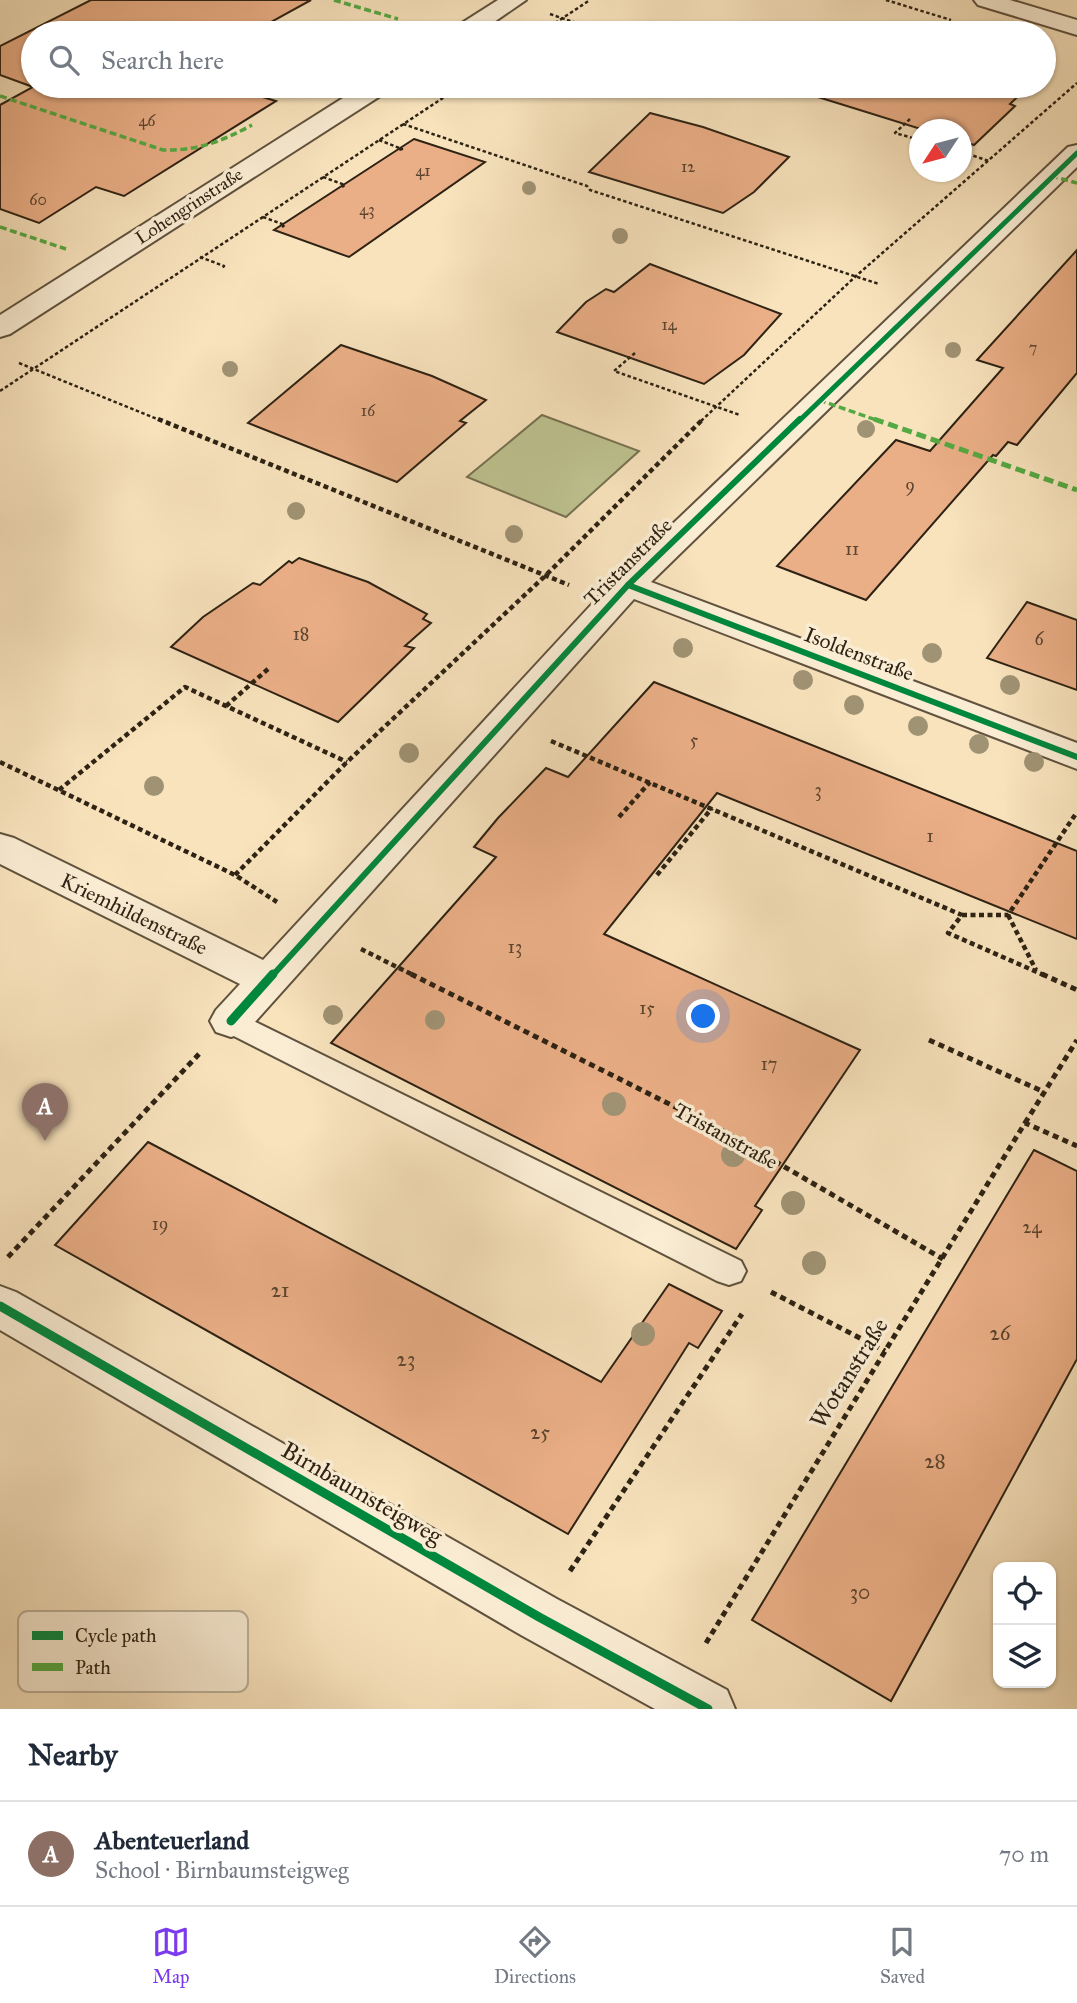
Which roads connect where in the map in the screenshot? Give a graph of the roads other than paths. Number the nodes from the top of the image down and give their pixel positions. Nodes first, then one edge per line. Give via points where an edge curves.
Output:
1 (514, 0) edge
2 (986, 0) edge
3 (482, 21) edge
4 (1054, 21) edge
5 (1056, 22) edge
6 (1077, 28) edge
7 (360, 98) edge
8 (1077, 153) edge
9 (0, 328) edge
10 (620, 594) junction
11 (1077, 757) edge
12 (0, 848) edge
13 (268, 980) junction
14 (231, 1021) joint
15 (729, 1271) road end
16 (0, 1306) edge
17 (690, 1699) edge

1 - 3 street
2 - 4 street
5 - 6 street
7 - 9 street, Lohengrinstraße
8 - 10 street, Tristanstraße
10 - 11 street, Isoldenstraße
10 - 13 street, Tristanstraße
12 - 13 street, Kriemhildenstraße
13 - 14 street, Tristanstraße
14 - 15 lane
16 - 17 street, Birnbaumsteigweg

